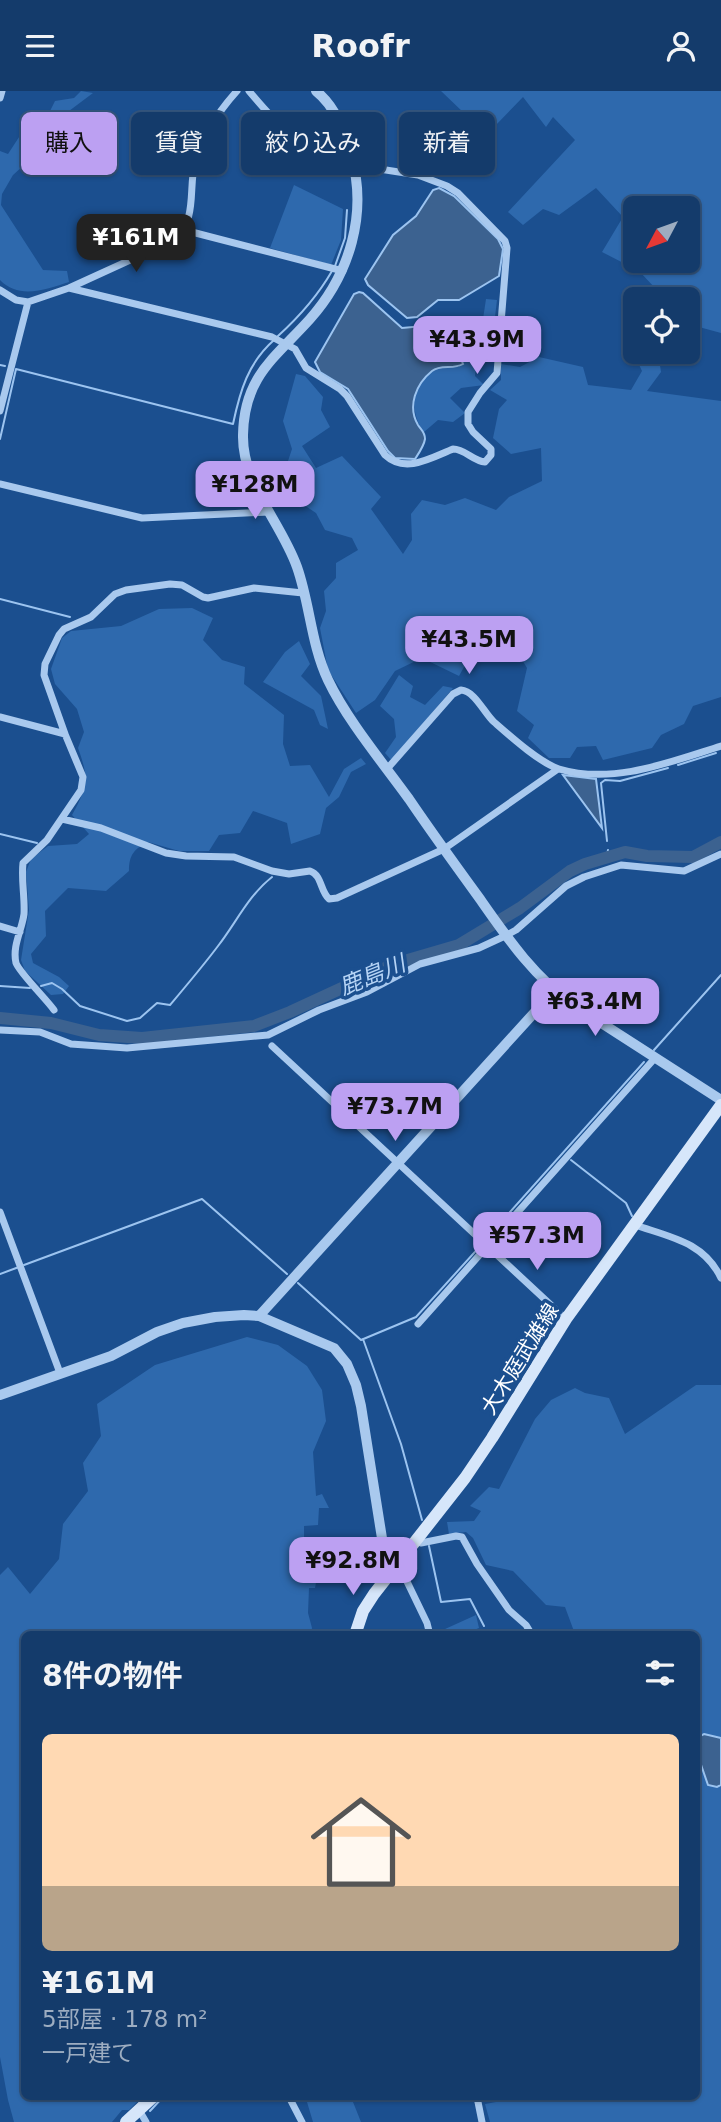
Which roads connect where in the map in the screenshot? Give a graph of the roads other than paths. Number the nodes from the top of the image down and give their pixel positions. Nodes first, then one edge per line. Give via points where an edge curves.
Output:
1 (2, 91) edge
2 (237, 91) edge
3 (249, 91) edge
4 (316, 91) edge
5 (0, 98) edge
6 (267, 112) edge
7 (334, 112) edge
8 (385, 170) edge
9 (356, 175) edge
10 (184, 230) junction
11 (343, 271) junction
12 (69, 288) junction
13 (0, 290) edge
14 (28, 302) junction
15 (286, 343) junction
16 (0, 411) edge
17 (0, 484) edge
18 (268, 512) junction
19 (303, 593) junction
20 (0, 717) edge
21 (65, 734) junction
22 (721, 746) edge
23 (387, 769) junction
24 (558, 769) junction
25 (62, 819) junction
26 (444, 849) junction
27 (721, 854) edge
28 (0, 926) edge
29 (20, 932) junction
30 (505, 936) junction
31 (554, 991) junction
32 (54, 1010) dead end
33 (0, 1030) edge
34 (272, 1046) dead end
35 (655, 1058) junction
36 (720, 1106) edge
37 (399, 1162) junction
38 (0, 1212) edge
39 (635, 1224) junction
40 (488, 1246) junction
41 (721, 1278) edge
42 (259, 1316) junction
43 (566, 1319) junction
44 (418, 1324) dead end
45 (60, 1373) junction
46 (0, 1395) edge
47 (415, 1541) junction
48 (398, 1565) junction
49 (388, 1576) junction
50 (356, 1631) edge
51 (429, 1631) edge
52 (530, 1631) edge
53 (150, 2100) edge
54 (291, 2100) edge
55 (478, 2100) edge
56 (138, 2110) junction
57 (126, 2122) edge
58 (146, 2122) edge
59 (302, 2122) edge
60 (482, 2122) edge

1 - 5 street
2 - 10 street via 215,118 203,143
3 - 6 street
4 - 7 street
8 - 15 street via 447,186 505,241 498,373 468,412 468,424 491,449 491,455 485,462 453,449 419,463 391,461 347,396 306,368
9 - 11 street via 358,200
10 - 11 street
10 - 12 street via 164,246
11 - 15 street
12 - 14 street
12 - 15 street
13 - 14 street
14 - 16 street
15 - 18 street via 258,376 244,423 248,469
17 - 18 street via 142,518
18 - 19 street via 285,540
19 - 21 street via 254,588 208,598 170,584 115,594 91,617 64,629 45,664 44,675
19 - 23 street via 329,681
20 - 21 street
21 - 25 street via 83,776 82,790
22 - 24 street via 618,774
23 - 24 street via 461,690 470,693 492,720
23 - 26 street
24 - 26 street
25 - 26 street via 101,828 166,853 234,857 289,874 310,871 318,876 329,898
25 - 29 street via 23,863
26 - 30 street
27 - 30 street via 684,871 621,865 584,877 566,886
28 - 29 street
29 - 32 street via 16,964
30 - 31 street
30 - 33 street via 420,964 268,1035 127,1048 71,1044 40,1032
31 - 35 street
31 - 37 street
34 - 37 street
35 - 36 street
35 - 40 street
36 - 39 main road, 大木庭武雄線
37 - 40 street
37 - 42 street
38 - 45 street
39 - 41 street via 698,1249
39 - 43 main road, 大木庭武雄線
40 - 43 street
40 - 44 street
42 - 45 street via 183,1323
42 - 49 street via 334,1348 347,1364 361,1406
43 - 47 main road, 大木庭武雄線 via 465,1478
45 - 46 street
47 - 48 main road, 大木庭武雄線
47 - 52 street via 462,1537 509,1610
48 - 49 main road, 大木庭武雄線
48 - 51 street
49 - 50 main road, 大木庭武雄線 via 363,1611
53 - 56 main road
54 - 59 street
55 - 60 street
56 - 57 main road
56 - 58 street

